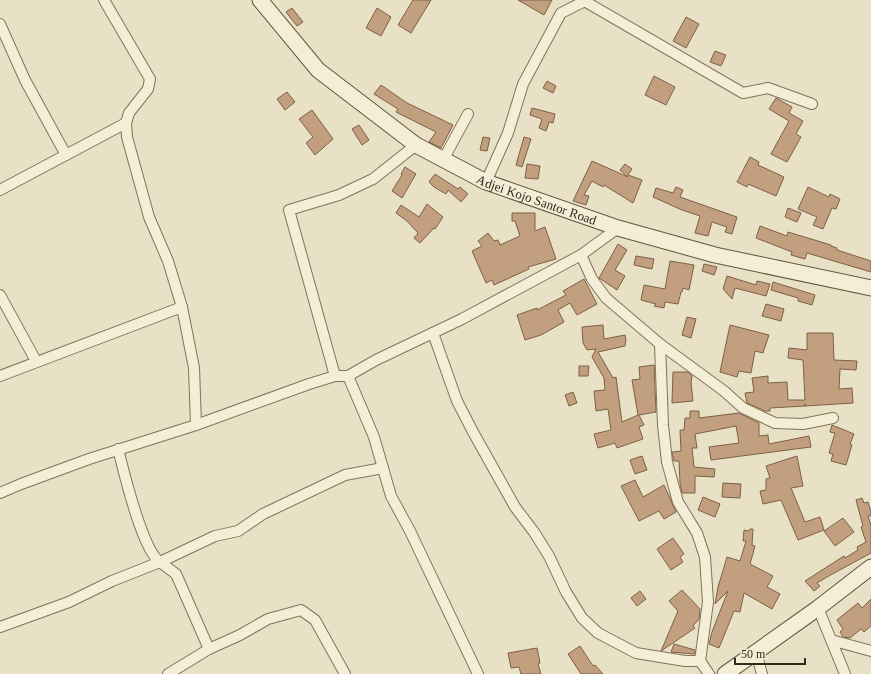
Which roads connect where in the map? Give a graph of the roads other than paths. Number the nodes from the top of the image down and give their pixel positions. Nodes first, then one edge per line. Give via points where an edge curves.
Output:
1 (104, 0) edge
2 (260, 0) edge
3 (587, 1) edge
4 (0, 24) edge
5 (812, 104) dead end
6 (468, 114) dead end
7 (126, 123) junction
8 (416, 145) junction
9 (66, 155) junction
10 (443, 160) junction
11 (486, 182) junction
12 (0, 190) edge
13 (618, 228) junction
14 (581, 255) junction
15 (871, 288) edge
16 (0, 295) edge
17 (182, 307) junction
18 (433, 333) junction
19 (660, 344) junction
20 (36, 361) junction
21 (0, 376) edge
22 (335, 376) junction
23 (348, 376) junction
24 (833, 418) dead end
25 (196, 425) junction
26 (118, 449) junction
27 (383, 468) junction
28 (0, 494) edge
29 (160, 562) junction
30 (871, 567) edge
31 (818, 608) junction
32 (0, 627) edge
33 (831, 640) junction
34 (209, 649) junction
35 (871, 651) edge
36 (756, 652) junction
37 (700, 661) junction
38 (168, 674) edge
39 (345, 674) edge
40 (478, 674) edge
41 (709, 674) edge
42 (725, 674) edge
43 (762, 674) edge
44 (845, 674) edge

1 - 7 street via 150,79 148,89 129,113
2 - 8 street, Adjei Kojo Santor Road via 318,70
3 - 5 street via 743,92 768,88
3 - 11 street via 561,13 523,84 508,134
4 - 9 street via 25,80
6 - 10 street
7 - 9 street
7 - 17 street via 140,188 168,261
8 - 10 street, Adjei Kojo Santor Road
8 - 22 street via 373,179 340,195 289,210
9 - 12 street
10 - 11 street, Adjei Kojo Santor Road
11 - 13 street, Adjei Kojo Santor Road
13 - 14 street
13 - 15 street, Adjei Kojo Santor Road via 715,255
14 - 18 street
14 - 19 street via 592,279 606,298
16 - 20 street
17 - 20 street
17 - 25 street via 194,368
18 - 23 street
18 - 37 street via 457,401 473,432 515,507 549,556 582,618 598,633 636,653
19 - 24 street via 743,408 775,423 803,424
19 - 37 street via 667,462 678,502 697,533 705,557 708,602
20 - 21 street
22 - 23 street
22 - 25 street
23 - 27 street via 374,437
25 - 26 street
26 - 28 street
26 - 29 street via 126,485 145,541 150,552
27 - 29 street via 345,475 263,514 238,531 215,536
27 - 40 street via 391,496
29 - 32 street via 69,602
29 - 34 street via 176,574
30 - 31 street
31 - 33 street
31 - 36 street
33 - 35 street
33 - 44 street
34 - 38 street
34 - 39 street via 268,619 301,610 315,620
36 - 42 street
36 - 43 street
37 - 41 street

